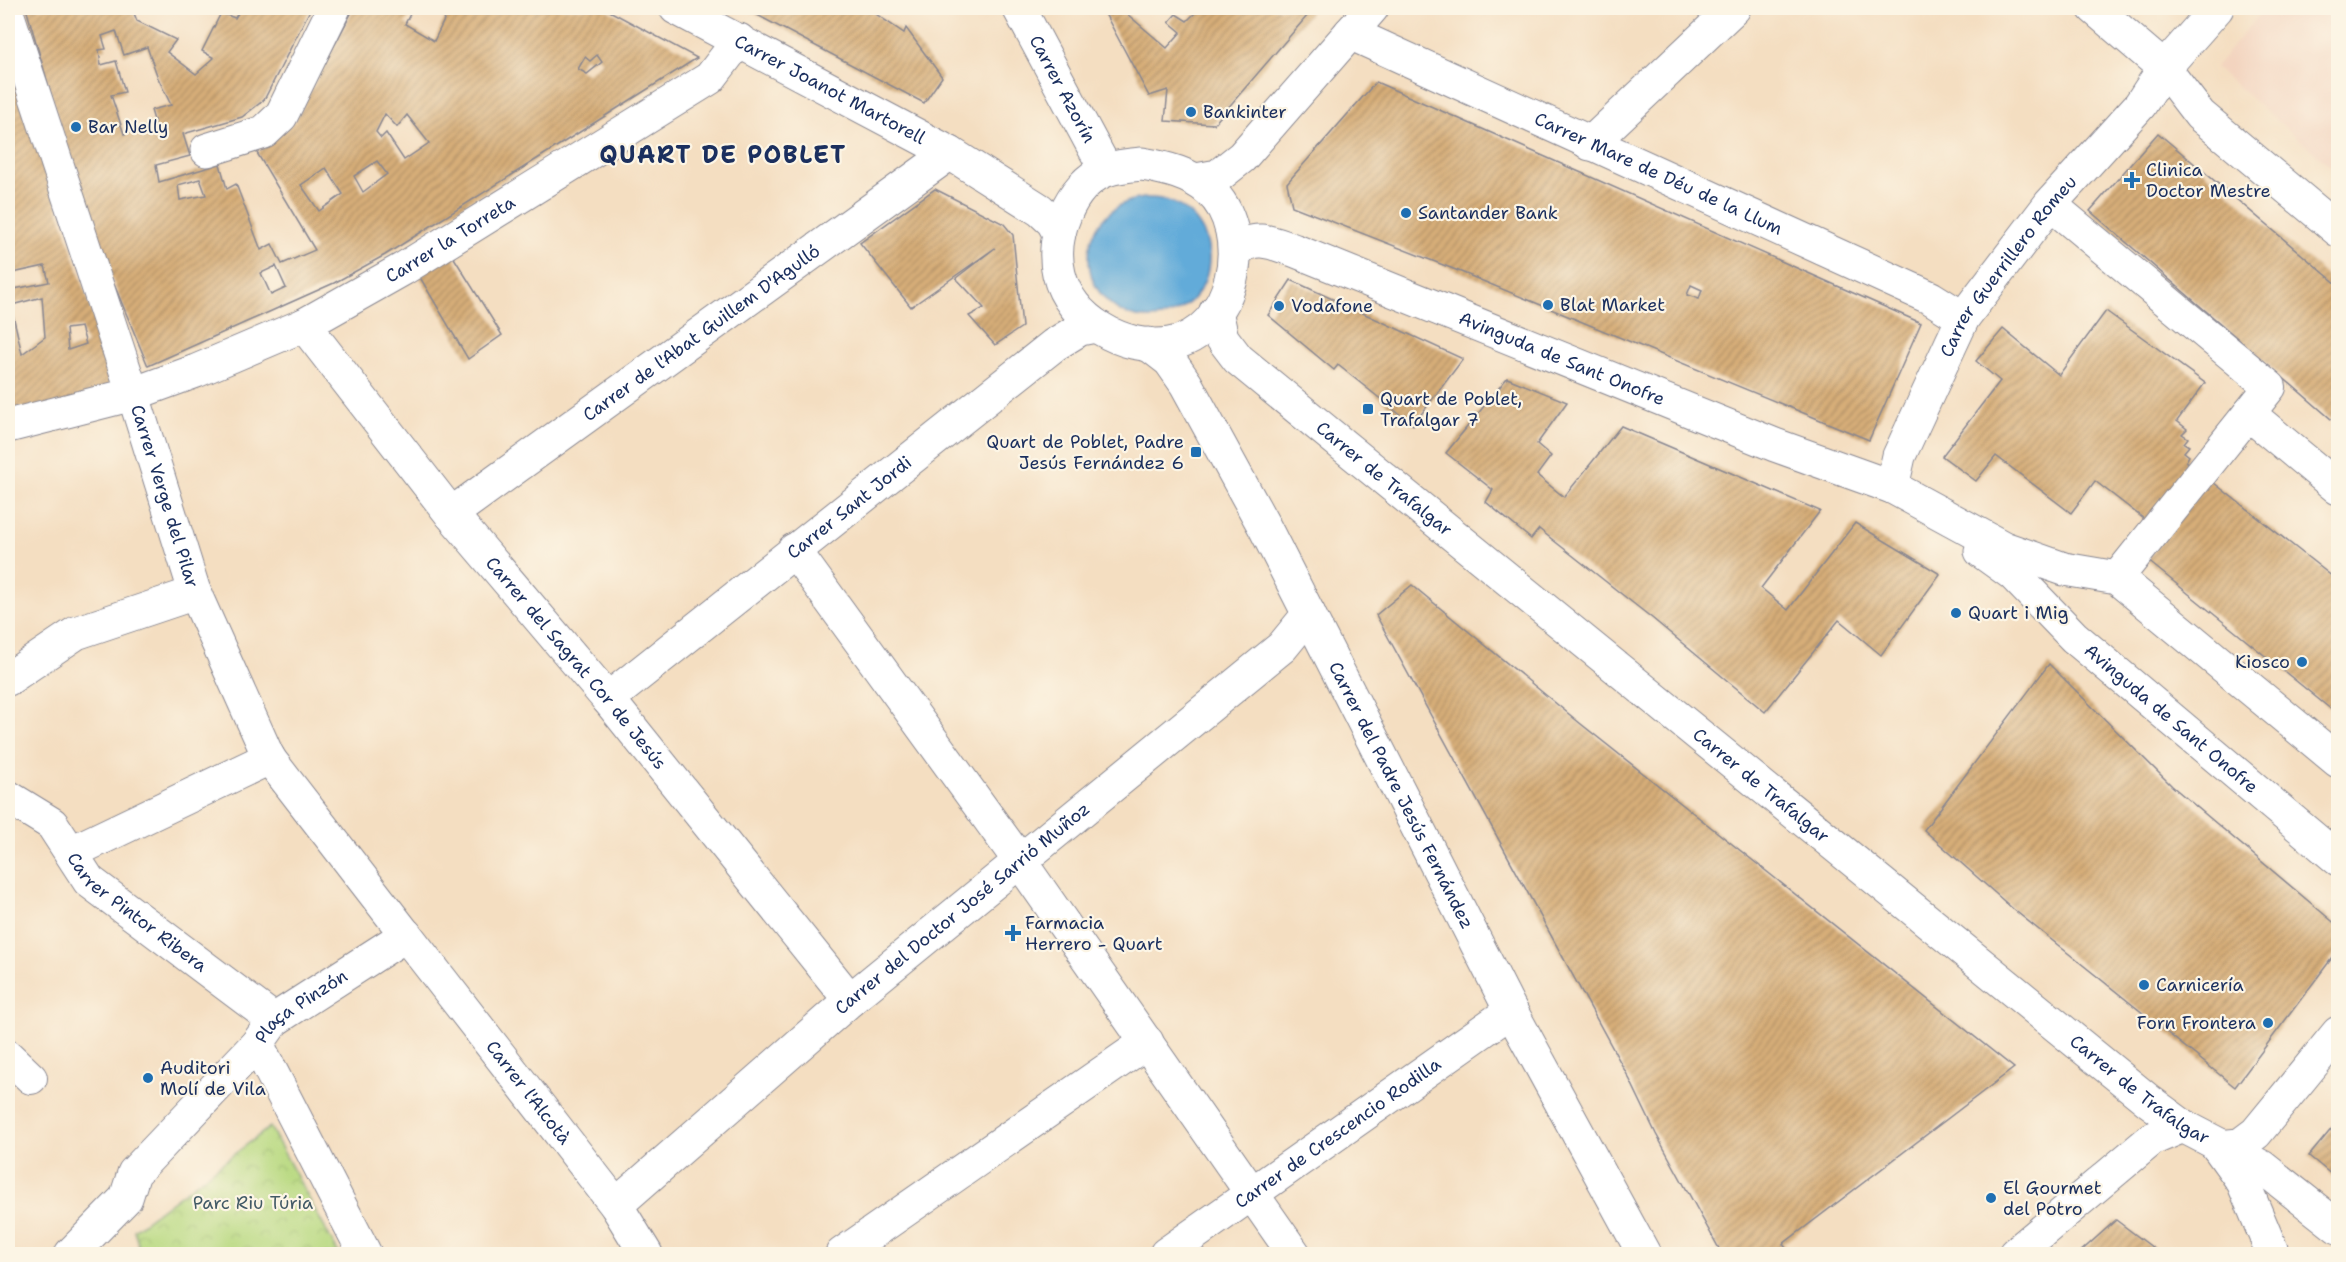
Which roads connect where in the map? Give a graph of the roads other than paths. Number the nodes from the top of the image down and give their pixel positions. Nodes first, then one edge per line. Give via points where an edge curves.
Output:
1 (334, 8) edge
2 (676, 8) edge
3 (1019, 8) edge
4 (1372, 8) edge
5 (1734, 8) edge
6 (2094, 8) edge
7 (2217, 8) edge
8 (8, 21) edge
9 (1350, 33) junction
10 (739, 40) junction
11 (2164, 68) junction
12 (1590, 144) junction
13 (207, 150) dead end
14 (950, 153) junction
15 (1093, 180) junction
16 (1196, 180) junction
17 (2050, 204) junction
18 (2338, 230) edge
19 (1059, 233) junction
20 (1236, 251) junction
21 (1216, 310) junction
22 (1963, 318) junction
23 (304, 325) junction
24 (1095, 326) junction
25 (1148, 344) junction
26 (134, 394) junction
27 (2249, 414) junction
28 (8, 426) edge
29 (1892, 487) junction
30 (2338, 488) edge
31 (452, 514) junction
32 (794, 550) junction
33 (2116, 578) junction
34 (195, 593) junction
35 (1309, 614) junction
36 (8, 679) edge
37 (608, 699) junction
38 (269, 758) junction
39 (2338, 761) edge
40 (8, 797) edge
41 (72, 852) junction
42 (2338, 859) edge
43 (1019, 860) junction
44 (406, 935) junction
45 (850, 1000) junction
46 (1511, 1011) junction
47 (266, 1032) junction
48 (2338, 1033) edge
49 (1147, 1042) junction
50 (8, 1056) edge
51 (32, 1078) dead end
52 (2183, 1126) junction
53 (2218, 1147) junction
54 (1252, 1194) junction
55 (616, 1205) junction
56 (2338, 1227) edge
57 (71, 1254) edge
58 (365, 1254) edge
59 (646, 1254) edge
60 (842, 1254) edge
61 (1166, 1254) edge
62 (1294, 1254) edge
63 (1644, 1254) edge
64 (2014, 1254) edge
65 (2273, 1254) edge

1 - 13 street via 281,116 264,132
2 - 10 street, Carrer Joanot Martorell
3 - 15 street, Carrer Azorín
4 - 9 street
5 - 12 street
6 - 11 street
7 - 11 street, Carrer Guerrillero Romeu
8 - 26 street, Carrer Verge del Pilar
9 - 12 street, Carrer Mare de Déu de la Llum
9 - 16 street via 1242,157 1218,176
10 - 14 street, Carrer Joanot Martorell
10 - 23 street, Carrer la Torreta via 710,78 403,269
11 - 17 street, Carrer Guerrillero Romeu via 2139,105
11 - 18 street via 2200,115
12 - 22 street, Carrer Mare de Déu de la Llum via 1931,298
14 - 15 street via 1058,192
14 - 19 street via 1040,210
14 - 31 street, Carrer de l'Abat Guillem D'Agulló
15 - 16 street via 1142,164
15 - 19 street via 1073,199
16 - 20 street via 1211,191 1224,210 1234,232
17 - 22 street, Carrer Guerrillero Romeu
17 - 27 street via 2270,387
19 - 24 street via 1059,276 1069,297
20 - 21 street via 1227,294
20 - 29 street, Avinguda de Sant Onofre via 1245,242 1255,240 1286,248 1775,446
21 - 25 street via 1192,336 1168,344
21 - 52 street, Carrer de Trafalgar via 1217,323 1229,349 1258,376
22 - 29 street, Carrer Guerrillero Romeu via 1899,456
23 - 26 street, Carrer la Torreta
23 - 31 street, Carrer del Sagrat Cor de Jesús
24 - 25 street via 1132,342
24 - 32 street, Carrer Sant Jordi via 1080,329 1054,345
25 - 35 street, Carrer del Padre Jesús Fernández via 1170,361 1186,384
26 - 28 street, Carrer la Torreta
26 - 34 street, Carrer Verge del Pilar
27 - 30 street
27 - 33 street
29 - 33 street, Avinguda de Sant Onofre via 2004,548 2064,569
29 - 42 street, Avinguda de Sant Onofre via 2013,574 2074,637
31 - 37 street, Carrer del Sagrat Cor de Jesús
32 - 37 street, Carrer Sant Jordi
32 - 43 street
33 - 39 street, Avinguda de Sant Onofre
34 - 36 street via 76,633
34 - 38 street, Carrer Verge del Pilar
35 - 43 street, Carrer del Doctor José Sarrió Muñoz via 1282,647
35 - 46 street, Carrer del Padre Jesús Fernández
37 - 45 street, Carrer del Sagrat Cor de Jesús
38 - 41 street
38 - 44 street, Carrer Verge del Pilar
40 - 41 street, Carrer Pintor Ribera via 52,824
41 - 47 street, Carrer Pintor Ribera via 90,881
43 - 45 street, Carrer del Doctor José Sarrió Muñoz
43 - 49 street
44 - 47 street, Plaça Pinzón
44 - 55 street, Carrer l'Alcotà
45 - 55 street, Carrer del Doctor José Sarrió Muñoz
46 - 54 street, Carrer de Crescencio Rodilla
46 - 63 street, Carrer del Padre Jesús Fernández
47 - 57 street, Plaça Pinzón via 134,1173 126,1198
47 - 58 street
48 - 53 street via 2256,1133 2240,1145
49 - 54 street
49 - 60 street
50 - 51 street
52 - 53 street, Carrer de Trafalgar
52 - 64 street via 2152,1139
53 - 56 street, Carrer de Trafalgar via 2262,1167
53 - 65 street via 2243,1182
54 - 61 street, Carrer de Crescencio Rodilla
54 - 62 street
55 - 59 street, Carrer l'Alcotà

